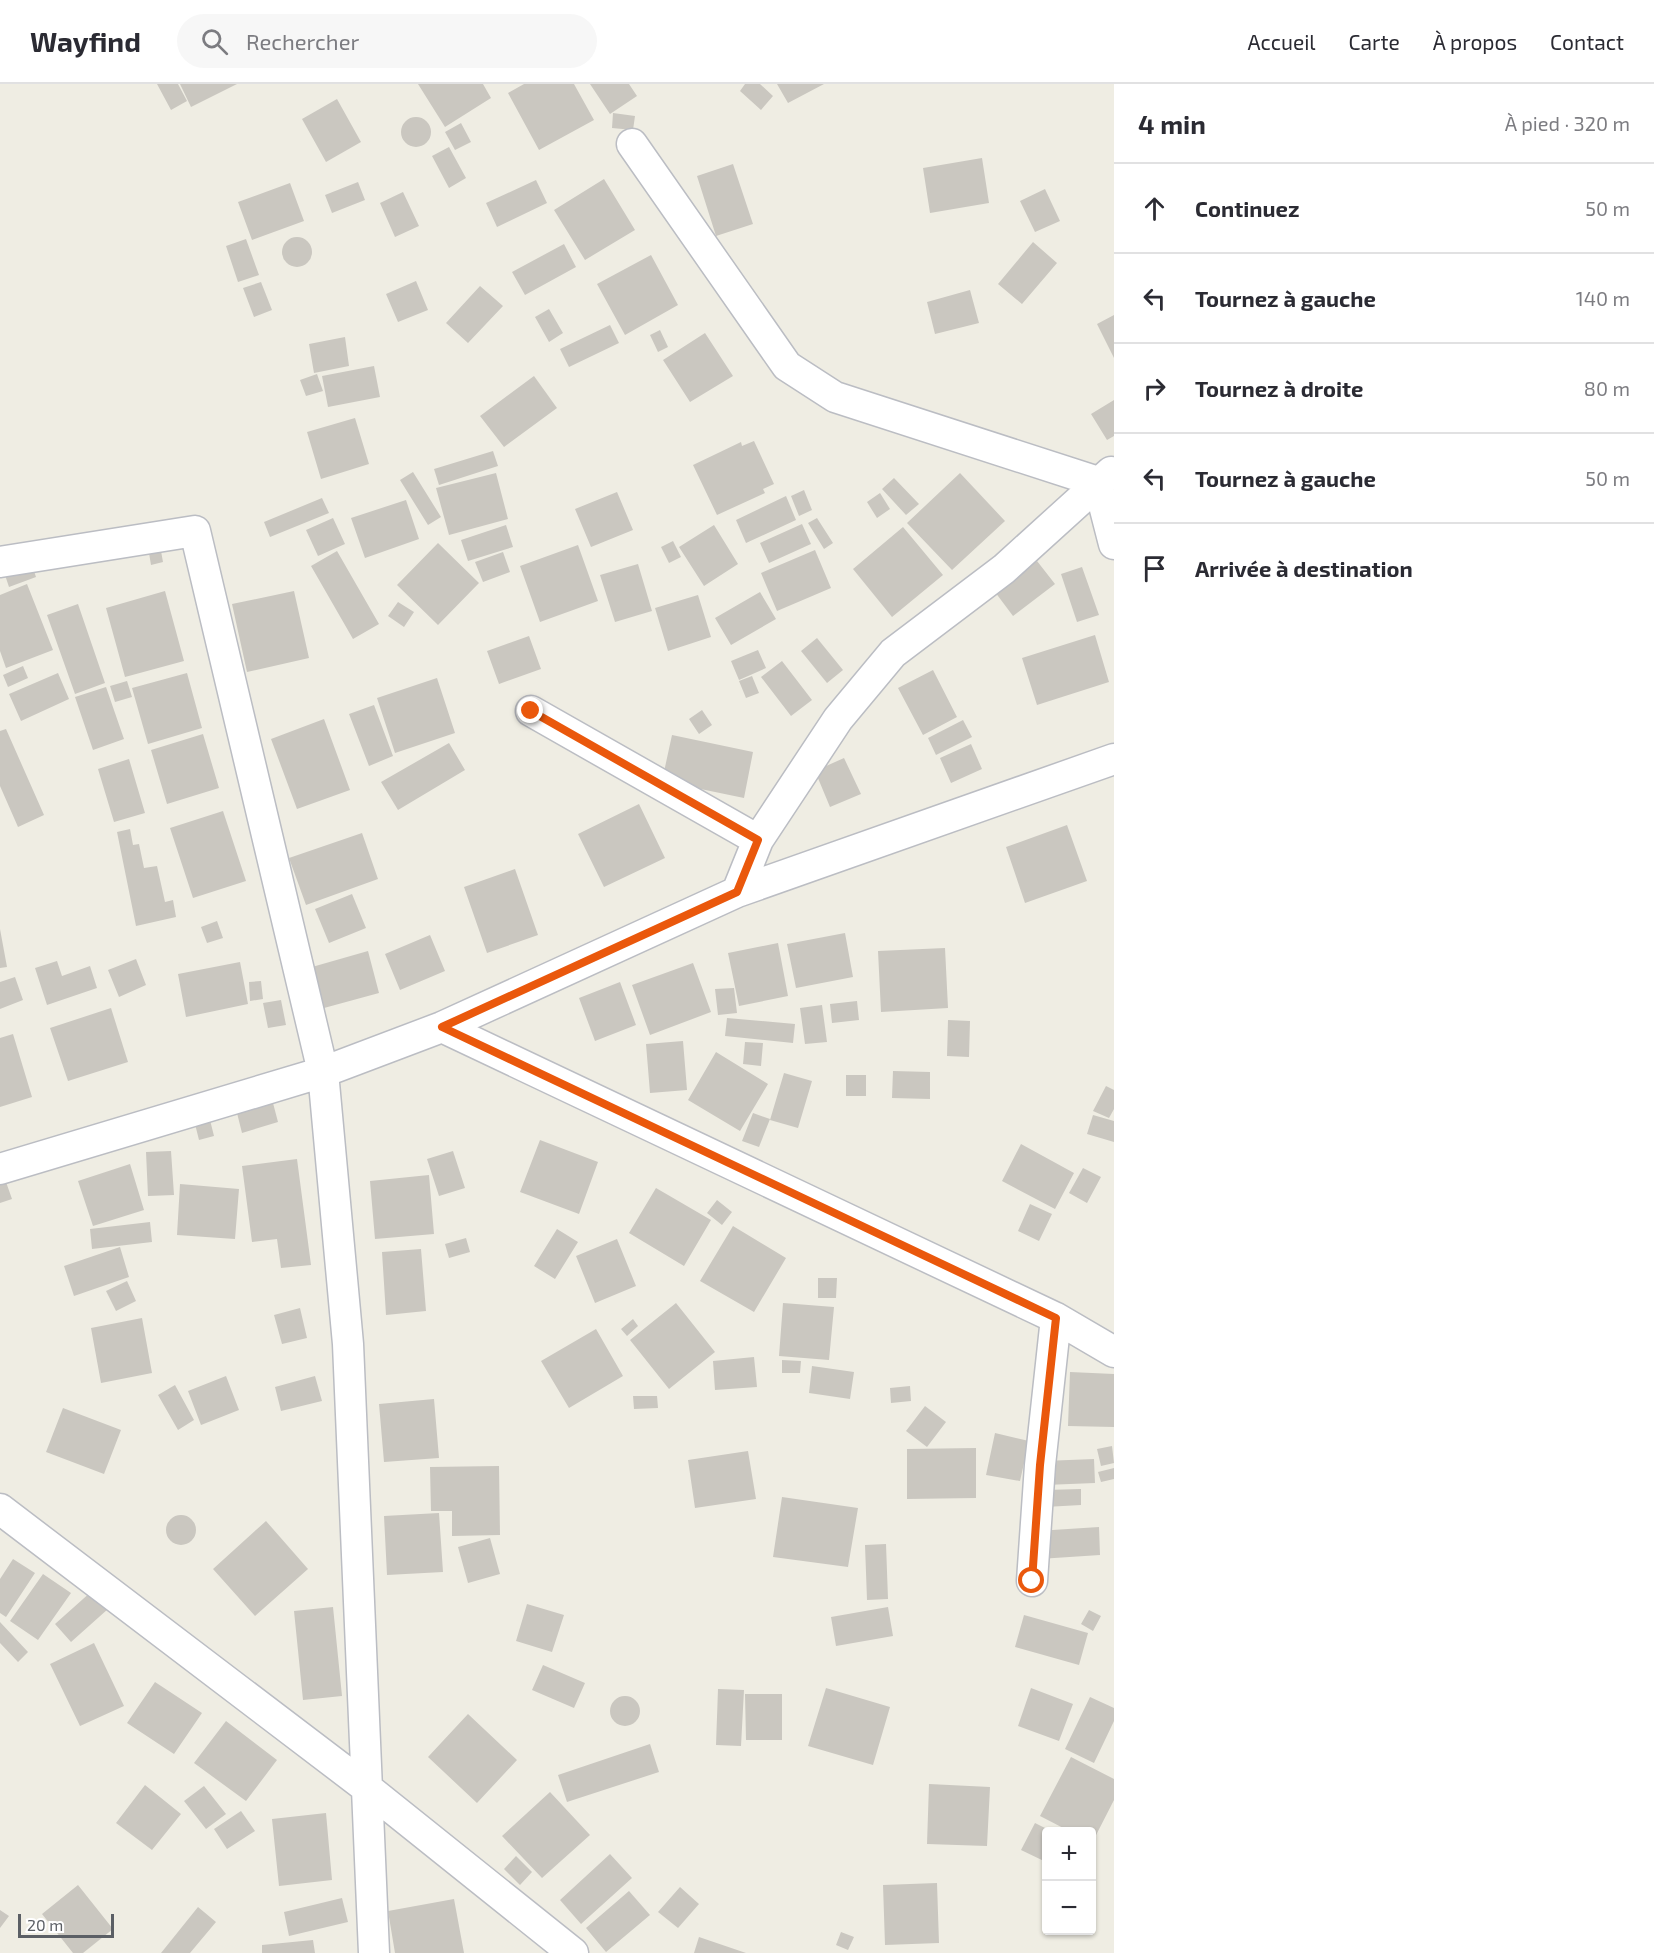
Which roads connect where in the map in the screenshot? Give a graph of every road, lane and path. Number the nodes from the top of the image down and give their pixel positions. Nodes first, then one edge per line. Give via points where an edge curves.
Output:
1 (632, 144) dead end
2 (1106, 476) edge
3 (1114, 544) edge
4 (0, 562) edge
5 (531, 711) dead end
6 (1114, 759) edge
7 (758, 840) junction
8 (737, 892) junction
9 (442, 1027) junction
10 (323, 1072) junction
11 (0, 1169) edge
12 (1056, 1318) junction
13 (1114, 1352) edge
14 (0, 1509) edge
15 (1032, 1581) dead end
16 (367, 1788) junction
17 (374, 1953) edge
18 (573, 1953) edge

1 - 2 street via 787,366 835,397
2 - 3 street
2 - 7 street via 1004,569 893,653 838,719
4 - 10 street via 195,531
5 - 7 street
6 - 8 street
7 - 8 street
8 - 9 street
9 - 10 street
9 - 12 street
10 - 11 street
10 - 16 street via 348,1344
12 - 13 street
12 - 15 street
14 - 16 street
16 - 17 street
16 - 18 street

